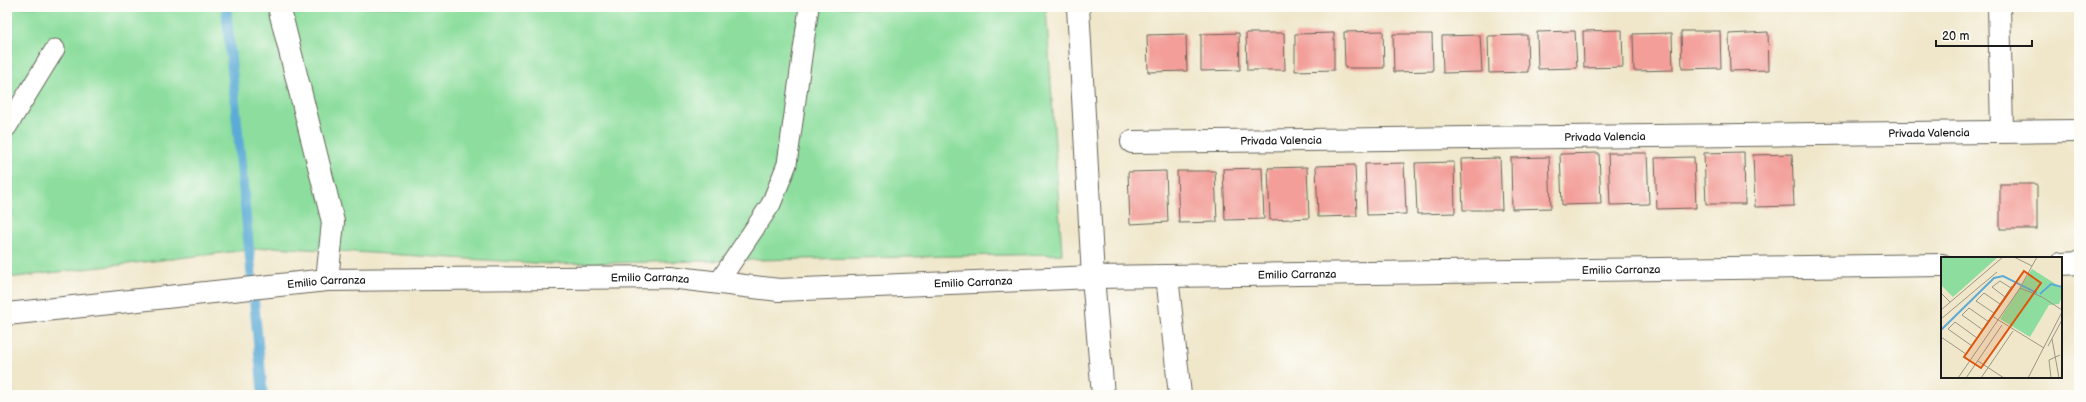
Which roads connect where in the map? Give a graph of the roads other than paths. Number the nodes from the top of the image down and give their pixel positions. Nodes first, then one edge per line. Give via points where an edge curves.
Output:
1 (279, 7) edge
2 (809, 7) edge
3 (1078, 7) edge
4 (1999, 7) edge
5 (55, 49) dead end
6 (7, 127) edge
7 (2002, 130) junction
8 (2079, 131) edge
9 (1132, 142) dead end
10 (2062, 264) edge
11 (2079, 264) edge
12 (1941, 265) edge
13 (1167, 276) junction
14 (1093, 277) junction
15 (326, 280) junction
16 (718, 283) junction
17 (7, 314) edge
18 (1103, 395) edge
19 (1180, 395) edge

1 - 15 street via 333,222
2 - 16 lane via 787,164 771,204
3 - 14 street
4 - 7 street
5 - 6 lane
7 - 8 street, Privada Valencia
7 - 9 street, Privada Valencia
10 - 11 street
12 - 13 street, Emilio Carranza
13 - 14 street, Emilio Carranza
13 - 19 street
14 - 16 street, Emilio Carranza via 779,290
14 - 18 street
15 - 16 street, Emilio Carranza via 670,277
15 - 17 street, Emilio Carranza

